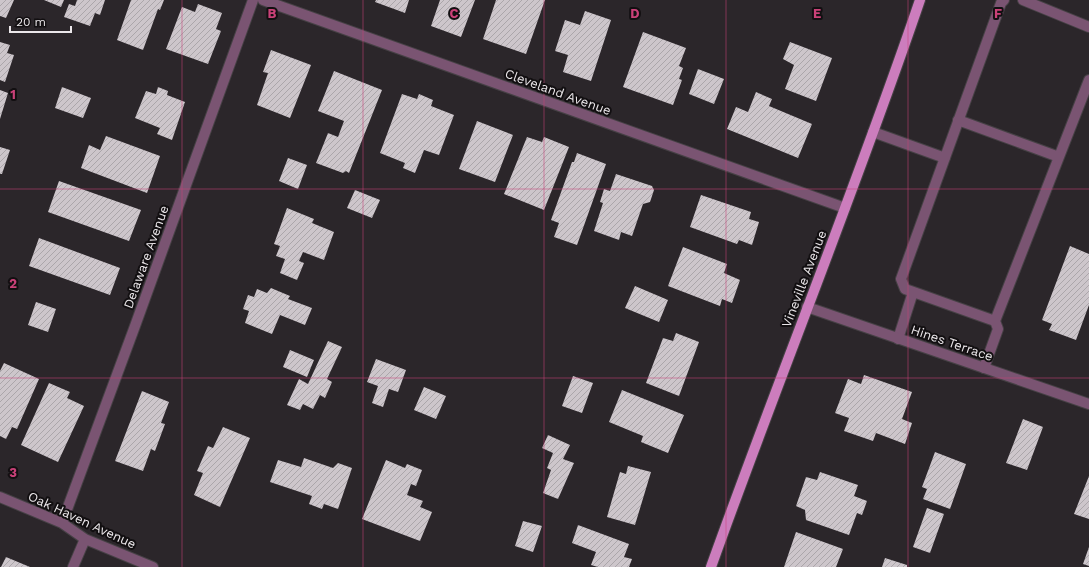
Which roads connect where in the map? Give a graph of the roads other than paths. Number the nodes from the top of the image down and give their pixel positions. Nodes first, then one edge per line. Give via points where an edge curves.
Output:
1 (253, 0) edge
2 (263, 0) edge
3 (920, 0) edge
4 (1004, 0) edge
5 (1023, 0) edge
6 (1089, 27) edge
7 (1089, 80) edge
8 (958, 120) junction
9 (873, 132) junction
10 (1059, 157) junction
11 (945, 158) junction
12 (845, 208) junction
13 (913, 292) junction
14 (806, 307) junction
15 (995, 321) junction
16 (898, 339) junction
17 (984, 368) junction
18 (1089, 404) edge
19 (0, 497) edge
20 (62, 523) junction
21 (86, 539) junction
22 (73, 567) edge
23 (153, 567) edge
24 (711, 567) edge

1 - 20 street, Delaware Avenue
2 - 12 street, Cleveland Avenue
3 - 9 main road, Vineville Avenue
4 - 8 street
5 - 6 street
7 - 10 street
8 - 10 street
8 - 11 street
9 - 11 street
9 - 12 main road, Vineville Avenue
10 - 15 street
11 - 13 street via 901,279 905,289
12 - 14 main road, Vineville Avenue
13 - 15 street
13 - 16 street
14 - 16 street, Hines Terrace
14 - 24 main road, Vineville Avenue
15 - 17 street via 998,330
16 - 17 street, Hines Terrace
17 - 18 street, Hines Terrace
19 - 20 street, Oak Haven Avenue
20 - 21 street, Oak Haven Avenue
21 - 22 street
21 - 23 street, Oak Haven Avenue

